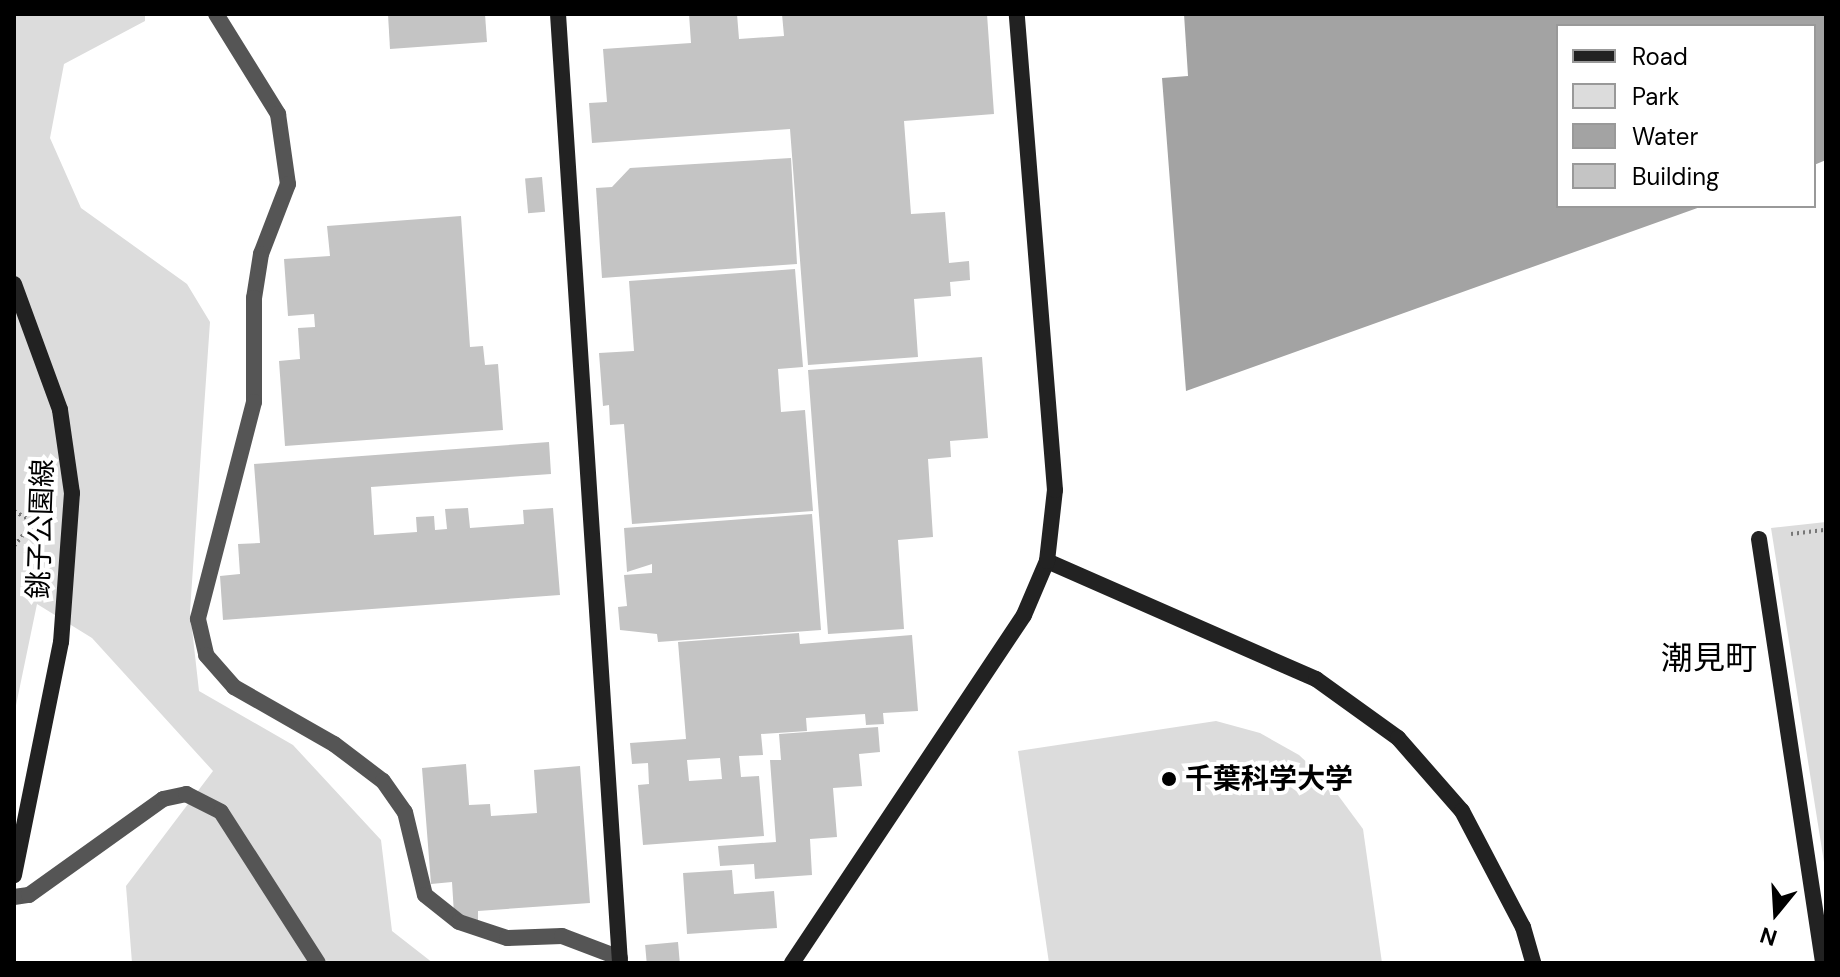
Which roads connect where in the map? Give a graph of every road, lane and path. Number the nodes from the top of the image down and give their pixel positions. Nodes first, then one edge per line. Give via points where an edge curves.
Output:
1 (216, 14) edge
2 (558, 14) edge
3 (1017, 14) edge
4 (14, 284) edge
5 (72, 493) junction
6 (14, 511) edge
7 (31, 521) junction
8 (1826, 530) edge
9 (1791, 534) dead end
10 (1759, 539) dead end
11 (14, 546) edge
12 (1047, 561) junction
13 (14, 875) edge
14 (14, 897) edge
15 (620, 961) edge
16 (318, 963) edge
17 (792, 963) edge
18 (1533, 963) edge
19 (1823, 963) edge

1 - 15 street via 278,114 288,184 261,254 254,298 254,402 198,619 206,655 234,687 334,744 383,781 405,812 425,895 459,922 507,938 562,936
2 - 15 street
3 - 12 street via 1055,490
4 - 5 street, 銚子公園線 via 60,410
5 - 7 path via 48,498
5 - 13 street, 銚子公園線 via 61,642
6 - 7 path
7 - 11 path
8 - 9 path
10 - 19 street
12 - 17 street via 1024,615
12 - 18 street via 1301,672 1398,738 1462,811 1523,927
14 - 16 street via 29,895 163,799 186,794 221,812

